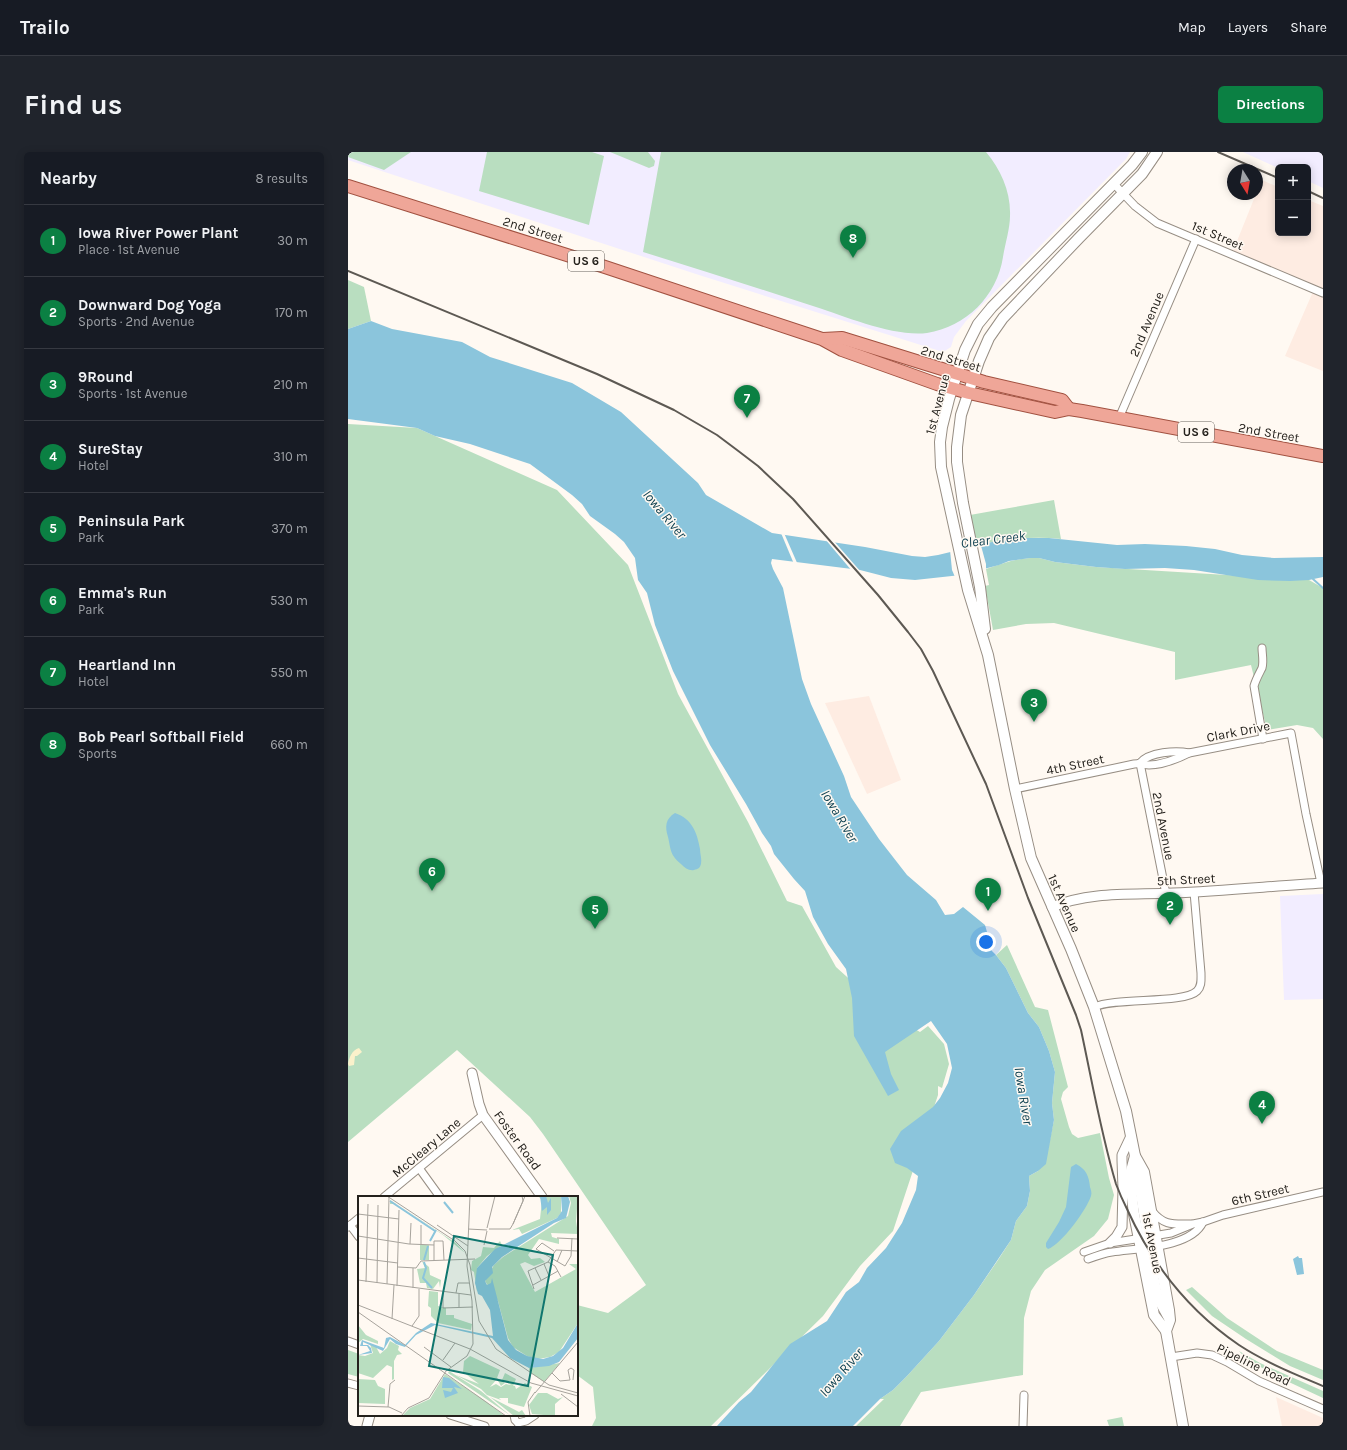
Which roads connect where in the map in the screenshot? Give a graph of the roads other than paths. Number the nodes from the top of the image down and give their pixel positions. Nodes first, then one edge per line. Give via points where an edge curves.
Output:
1 (1142, 152) edge
2 (1157, 152) edge
3 (1114, 184) junction
4 (348, 186) edge
5 (1123, 194) junction
6 (1196, 239) junction
7 (1323, 293) edge
8 (822, 339) junction
9 (958, 374) junction
10 (973, 379) junction
11 (953, 389) junction
12 (969, 393) junction
13 (1069, 409) junction
14 (1119, 418) junction
15 (1323, 456) edge
16 (1262, 648) dead end
17 (988, 655) junction
18 (1263, 739) junction
19 (1140, 763) junction
20 (1015, 789) junction
21 (1322, 883) edge
22 (1194, 892) junction
23 (1166, 894) junction
24 (1052, 907) junction
25 (1094, 1007) junction
26 (472, 1073) dead end
27 (483, 1115) junction
28 (1131, 1136) junction
29 (1134, 1160) junction
30 (419, 1168) junction
31 (1323, 1192) edge
32 (385, 1196) edge
33 (439, 1196) edge
34 (541, 1196) edge
35 (1151, 1210) junction
36 (358, 1219) edge
37 (1203, 1222) junction
38 (1193, 1224) junction
39 (349, 1226) edge
40 (358, 1237) edge
41 (1148, 1242) junction
42 (1110, 1243) junction
43 (1084, 1252) dead end
44 (1088, 1259) dead end
45 (1166, 1331) junction
46 (348, 1341) edge
47 (358, 1345) edge
48 (1171, 1357) junction
49 (348, 1383) edge
50 (358, 1386) edge
51 (1024, 1395) dead end
52 (1323, 1409) edge
53 (370, 1416) edge
54 (453, 1416) edge
55 (534, 1416) edge
56 (517, 1424) edge
57 (367, 1426) edge
58 (485, 1426) edge
59 (1023, 1426) edge
60 (1183, 1426) edge

1 - 3 main road, 1st Avenue
2 - 5 main road, 1st Avenue via 1142,174
3 - 5 street, 1st Street
3 - 9 main road, 1st Avenue via 986,314 965,350
4 - 8 main road, 2nd Street / US 6
5 - 6 street, 1st Street via 1157,223
5 - 10 main road, 1st Avenue via 995,328 983,350
6 - 7 street, 1st Street
6 - 14 street, 2nd Avenue
8 - 9 main road, 2nd Street / US 6 via 842,338
8 - 11 main road, 2nd Street / US 6 via 842,350
9 - 10 main road, 2nd Street / US 6
9 - 11 main road, 1st Avenue
10 - 12 main road, 1st Avenue
10 - 13 main road, 2nd Street / US 6 via 1062,400
11 - 12 main road, 2nd Street / US 6
11 - 17 main road, 1st Avenue via 947,405 940,442 943,480 968,590
12 - 13 main road, 2nd Street / US 6 via 1055,412
12 - 17 main road, 1st Avenue via 962,415 957,447 958,476 980,587
13 - 14 main road, 2nd Street / US 6
14 - 15 main road, 2nd Street / US 6
16 - 18 street via 1262,668 1254,686
17 - 20 main road, 1st Avenue
18 - 19 street, Clark Drive via 1189,753 1166,762 1149,765
18 - 21 street, Clark Drive via 1291,733
19 - 20 street, 4th Street
19 - 23 street, 2nd Avenue
20 - 24 main road, 1st Avenue via 1031,858
21 - 22 street, 5th Street
22 - 23 street, 5th Street
22 - 25 street via 1201,982 1198,990 1187,997 1112,1002
23 - 24 street, 5th Street via 1084,898
24 - 25 main road, 1st Avenue
25 - 28 main road, 1st Avenue via 1126,1111
26 - 27 street, Foster Road
27 - 30 street, McCleary Lane
27 - 34 street, Foster Road
28 - 29 main road, 1st Avenue
28 - 42 street via 1122,1155 1122,1228
29 - 35 main road, 1st Avenue via 1144,1172
29 - 41 main road, 1st Avenue via 1130,1181 1132,1199
30 - 32 street, McCleary Lane
30 - 33 street
31 - 37 street, 6th Street
35 - 38 street via 1157,1218 1165,1222
35 - 41 main road, 1st Avenue
36 - 39 street
37 - 38 street, 6th Street
37 - 41 street, 6th Street via 1201,1228 1176,1242
38 - 41 street, 6th Street
39 - 40 street
41 - 42 street
41 - 44 street
41 - 45 main road, 1st Avenue via 1154,1315
41 - 45 main road via 1157,1296 1170,1320
42 - 43 street
45 - 48 main road, 1st Avenue
46 - 47 street
48 - 52 street, Pipeline Road via 1197,1353 1212,1355 1259,1381
48 - 60 main road, 1st Avenue
49 - 50 street
51 - 59 street
53 - 57 street
54 - 58 street
55 - 56 street

